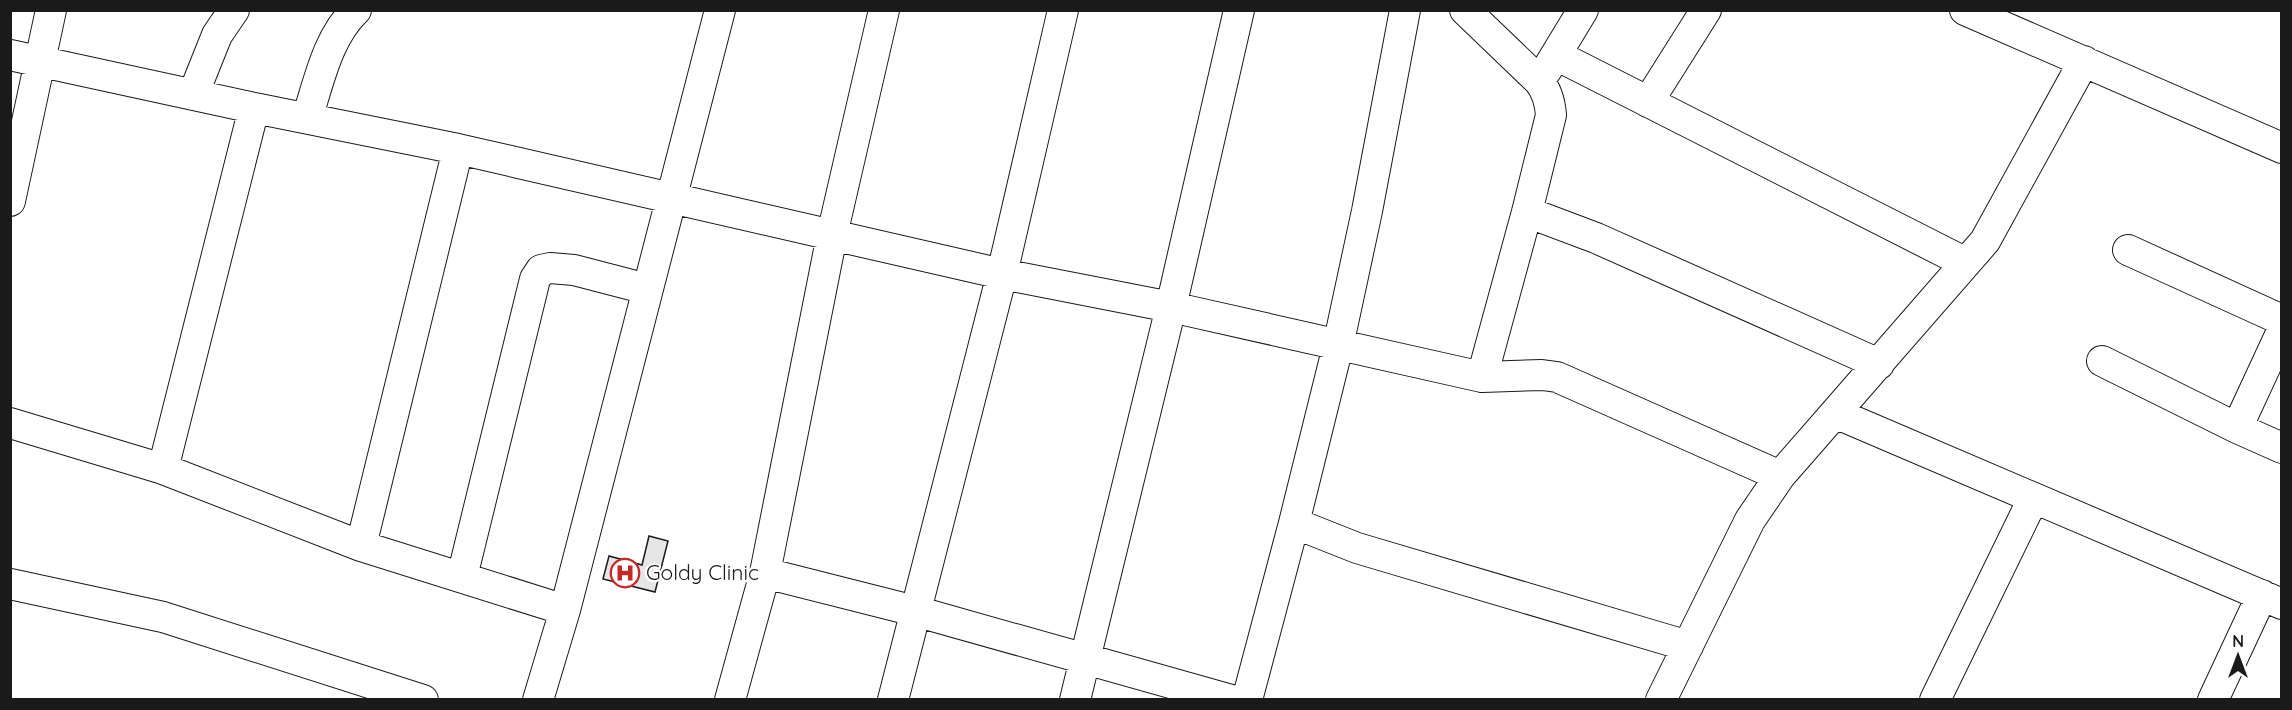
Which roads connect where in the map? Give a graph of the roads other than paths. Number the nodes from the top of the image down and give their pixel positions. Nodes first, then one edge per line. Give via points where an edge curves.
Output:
1 (51, 10) edge
2 (356, 10) edge
3 (720, 10) edge
4 (884, 10) edge
5 (1063, 10) edge
6 (1239, 10) edge
7 (1405, 10) edge
8 (1465, 10) edge
9 (1583, 10) edge
10 (1706, 10) edge
11 (1965, 10) edge
12 (233, 11) edge
13 (10, 55) edge
14 (1556, 55) junction
15 (2084, 61) junction
16 (41, 62) junction
17 (1539, 81) junction
18 (193, 95) junction
19 (1648, 102) junction
20 (254, 108) junction
21 (307, 118) junction
22 (2282, 148) edge
23 (458, 149) junction
24 (670, 198) junction
25 (10, 201) edge
26 (1527, 212) junction
27 (832, 235) junction
28 (2128, 250) dead end
29 (1966, 263) junction
30 (1002, 274) junction
31 (646, 290) junction
32 (1171, 307) junction
33 (2282, 320) edge
34 (2282, 331) edge
35 (1338, 346) junction
36 (2102, 361) dead end
37 (1879, 364) junction
38 (1482, 377) junction
39 (1836, 413) junction
40 (10, 423) edge
41 (2237, 428) junction
42 (2282, 448) edge
43 (164, 469) junction
44 (1780, 476) junction
45 (2034, 499) junction
46 (1294, 524) junction
47 (362, 546) junction
48 (765, 573) junction
49 (462, 577) junction
50 (10, 584) edge
51 (2272, 599) edge
52 (565, 610) junction
53 (915, 611) junction
54 (1688, 646) junction
55 (1085, 658) junction
56 (384, 693) edge
57 (423, 699) edge
58 (538, 699) edge
59 (730, 699) edge
60 (892, 699) edge
61 (1075, 699) edge
62 (1231, 699) edge
63 (1247, 699) edge
64 (1661, 699) edge
65 (1935, 699) edge
66 (2213, 699) edge

1 - 16 street
2 - 21 street via 327,55
3 - 24 street
4 - 27 street
5 - 30 street
6 - 32 street
7 - 35 street
8 - 17 street
9 - 14 street
10 - 19 street
11 - 15 street
12 - 18 street via 217,35
13 - 16 street
14 - 17 street
14 - 19 street
15 - 22 street
15 - 29 street via 1985,241
16 - 18 street
16 - 25 street
17 - 26 street via 1550,101 1551,115
18 - 20 street
19 - 29 street
20 - 21 street
20 - 43 street
21 - 23 street
23 - 24 street
23 - 47 street
24 - 27 street
24 - 31 street
26 - 37 street via 1596,238
26 - 38 street
27 - 30 street
27 - 48 street
28 - 33 street
29 - 37 street
30 - 32 street
30 - 53 street
31 - 49 street via 559,268 541,270 535,279
31 - 52 street
32 - 35 street
32 - 55 street
34 - 41 street
35 - 38 street
35 - 46 street
36 - 41 street
37 - 39 street
38 - 44 street via 1557,377
39 - 44 street
39 - 45 street
40 - 43 street
41 - 42 street
43 - 47 street
44 - 54 street via 1750,520
45 - 51 street
45 - 65 street
46 - 54 street via 1357,548
46 - 63 street
47 - 49 street
48 - 53 street
48 - 59 street
49 - 52 street
50 - 56 street via 164,617
51 - 66 street
52 - 58 street
53 - 55 street
53 - 60 street
54 - 64 street
55 - 61 street
55 - 62 street
56 - 57 street

